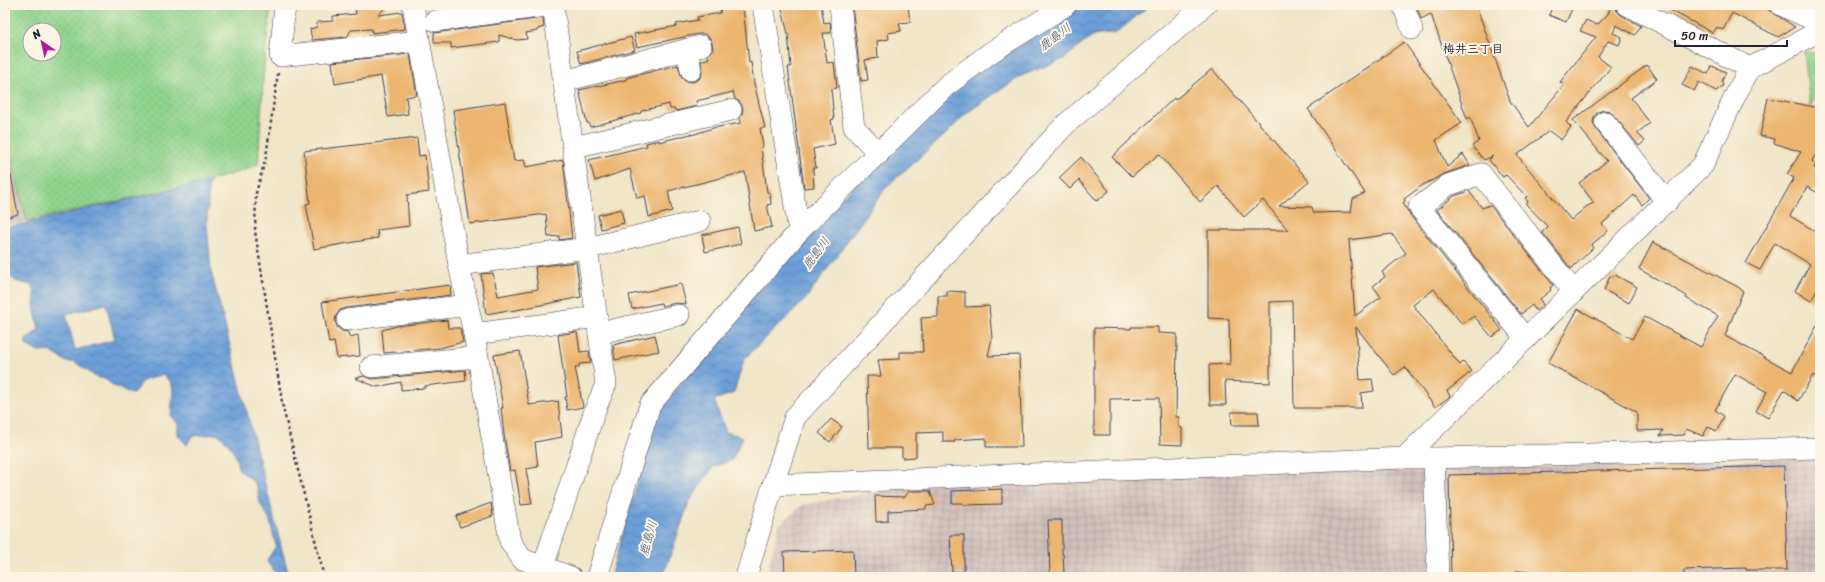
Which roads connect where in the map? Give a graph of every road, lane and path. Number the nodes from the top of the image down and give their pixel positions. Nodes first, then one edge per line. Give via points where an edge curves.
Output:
1 (285, 5) edge
2 (413, 5) edge
3 (553, 5) edge
4 (763, 5) edge
5 (840, 5) edge
6 (1066, 5) edge
7 (1205, 5) edge
8 (1403, 5) edge
9 (1627, 5) edge
10 (1781, 5) edge
11 (435, 21) dead end
12 (1412, 29) dead end
13 (1818, 32) edge
14 (419, 42) junction
15 (280, 56) junction
16 (1750, 68) junction
17 (691, 70) dead end
18 (564, 81) junction
19 (731, 110) dead end
20 (1614, 126) dead end
21 (574, 147) junction
22 (879, 154) junction
23 (1667, 202) junction
24 (700, 221) dead end
25 (799, 231) junction
26 (588, 248) junction
27 (459, 265) junction
28 (1574, 292) junction
29 (468, 305) junction
30 (679, 316) dead end
31 (360, 323) dead end
32 (598, 325) junction
33 (474, 334) junction
34 (1526, 340) junction
35 (477, 357) junction
36 (371, 367) dead end
37 (1820, 448) edge
38 (1404, 458) junction
39 (1434, 458) junction
40 (773, 485) junction
41 (543, 567) junction
42 (324, 577) edge
43 (571, 577) edge
44 (598, 577) edge
45 (746, 577) edge
46 (1438, 577) edge

1 - 15 street
2 - 14 street
3 - 11 street
3 - 18 street
4 - 25 street
5 - 22 street via 854,128
6 - 22 street via 990,53 946,86
7 - 40 street via 1066,124 795,417
8 - 12 street
9 - 16 street
10 - 13 street
13 - 16 street
14 - 15 street
14 - 27 street
15 - 42 path via 266,157 256,193 255,231 283,408
16 - 23 street via 1703,165
17 - 18 street via 694,47 643,53
18 - 21 street
19 - 21 street
20 - 23 street
21 - 26 street
22 - 25 street
23 - 28 street
24 - 26 street
25 - 44 street via 650,405
26 - 27 street
26 - 32 street
27 - 29 street
28 - 34 street
28 - 34 street via 1481,174 1448,185 1419,207
29 - 31 street
29 - 33 street
30 - 32 street
32 - 33 street
32 - 41 street via 606,384
33 - 35 street
34 - 38 street
35 - 36 street
35 - 41 street via 510,541 522,559
37 - 39 street
38 - 39 street
38 - 40 street
39 - 46 street
40 - 45 street
41 - 43 street

